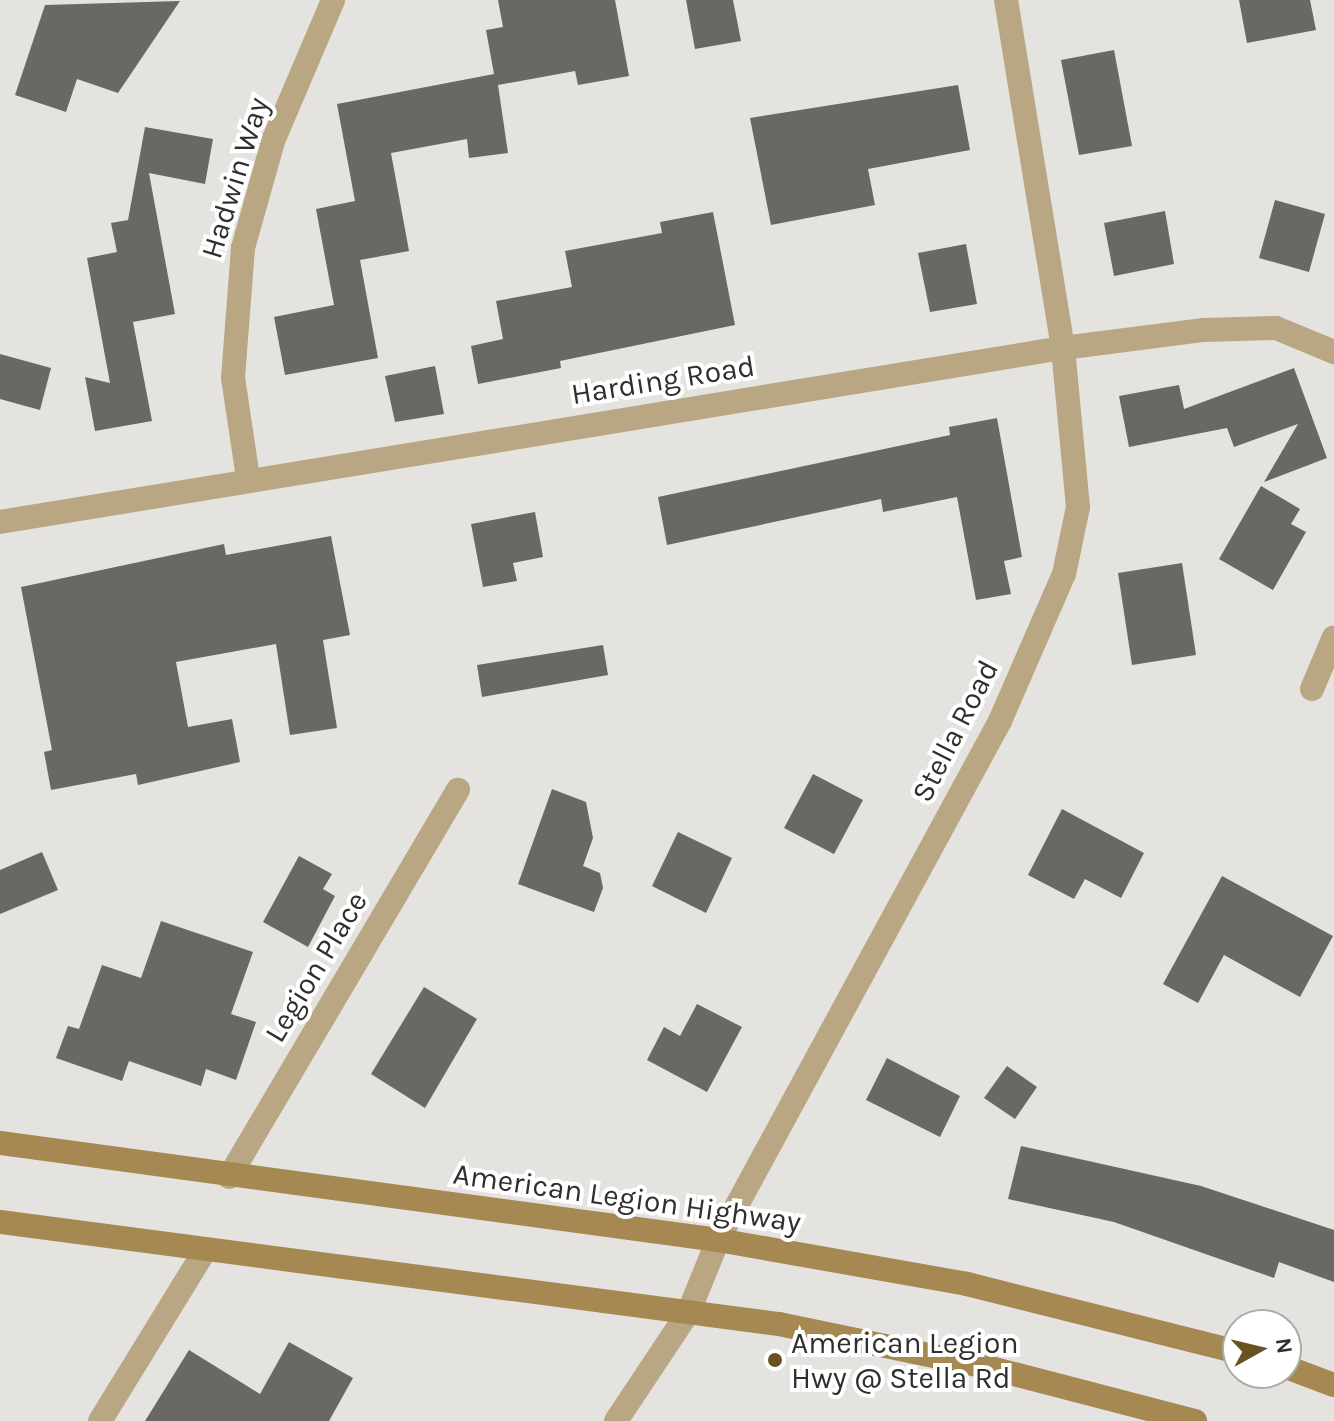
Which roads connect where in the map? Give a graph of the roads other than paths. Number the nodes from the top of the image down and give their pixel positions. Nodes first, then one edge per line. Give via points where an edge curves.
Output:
1 (333, 0) edge
2 (1006, 0) edge
3 (1063, 348) junction
4 (1334, 352) edge
5 (248, 478) junction
6 (0, 522) edge
7 (1334, 637) edge
8 (1312, 689) dead end
9 (458, 790) dead end
10 (0, 1143) edge
11 (229, 1177) junction
12 (0, 1222) edge
13 (718, 1240) junction
14 (206, 1249) junction
15 (689, 1311) junction
16 (1222, 1348) edge
17 (1302, 1373) edge
18 (1334, 1385) edge
19 (100, 1421) edge
20 (616, 1421) edge
21 (1195, 1421) edge

1 - 5 street, Hadwin Way via 273,141 237,277 233,378
2 - 3 street, Stella Road
3 - 4 street, Harding Road via 1204,330 1276,328
3 - 5 street, Harding Road
3 - 13 street, Stella Road via 1078,507 1064,574 1000,721
5 - 6 street, Harding Road
7 - 8 street
9 - 11 street, Legion Place
10 - 11 main road, American Legion Highway
11 - 13 main road, American Legion Highway
12 - 14 main road
13 - 15 street, Stella Road
13 - 16 main road, American Legion Highway via 967,1284
14 - 15 main road
14 - 19 street
15 - 20 street, Stella Road
15 - 21 main road via 991,1368
17 - 18 main road

